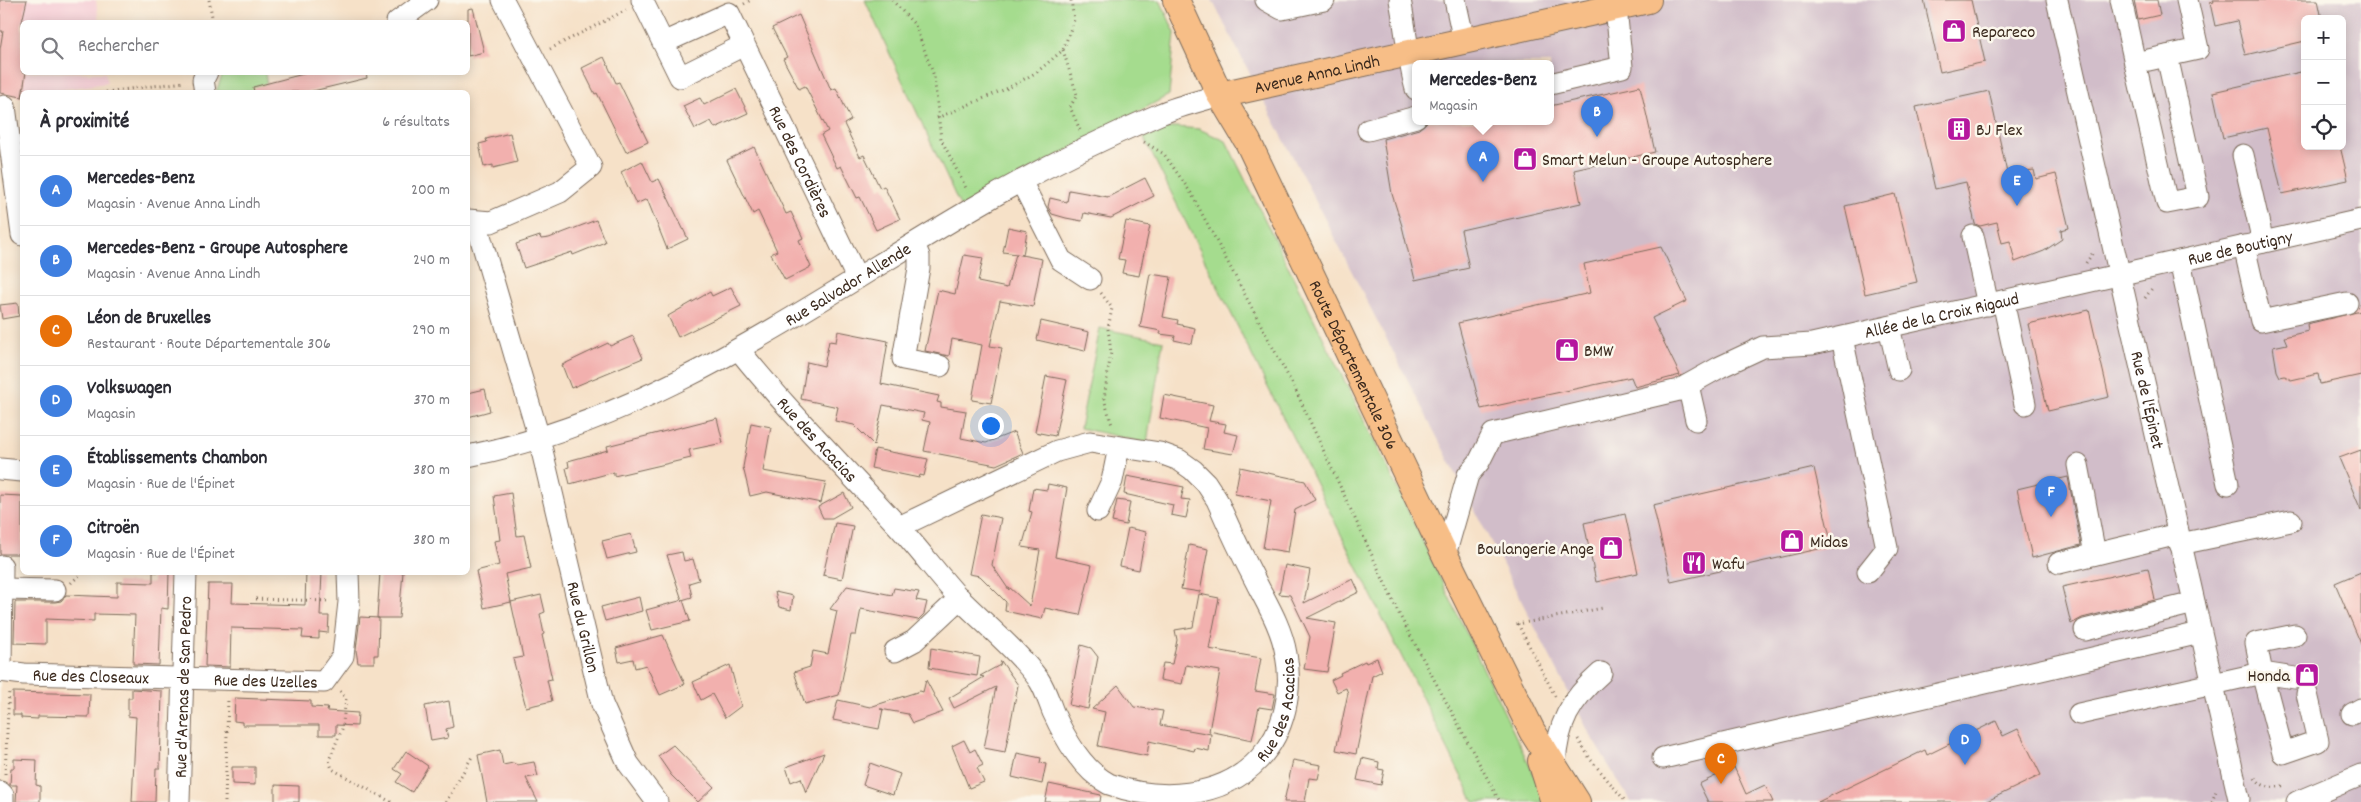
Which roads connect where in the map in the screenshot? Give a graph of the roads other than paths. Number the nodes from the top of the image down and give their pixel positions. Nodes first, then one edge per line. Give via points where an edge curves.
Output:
1 (428, 0) edge
2 (503, 0) edge
3 (1176, 0) edge
4 (1266, 0) edge
5 (1324, 0) edge
6 (1400, 0) edge
7 (1455, 0) edge
8 (1648, 0) edge
9 (2057, 0) edge
10 (2121, 0) edge
11 (2187, 0) edge
12 (643, 1) edge
13 (1608, 4) edge
14 (400, 20) edge
15 (1464, 41) junction
16 (665, 42) junction
17 (744, 46) junction
18 (1409, 54) junction
19 (2167, 56) junction
20 (2135, 63) junction
21 (1412, 75) edge
22 (1554, 83) edge
23 (1220, 95) junction
24 (3, 106) edge
25 (1412, 118) edge
26 (1368, 130) dead end
27 (2243, 155) dead end
28 (1021, 181) junction
29 (2361, 220) edge
30 (20, 221) edge
31 (472, 221) edge
32 (1973, 236) dead end
33 (914, 244) junction
34 (2254, 244) junction
35 (2180, 261) junction
36 (2120, 274) junction
37 (857, 278) junction
38 (1090, 279) road end
39 (1996, 303) junction
40 (2347, 303) dead end
41 (1890, 327) junction
42 (1842, 338) junction
43 (739, 350) junction
44 (940, 366) dead end
45 (1899, 370) dead end
46 (1688, 385) junction
47 (2025, 404) dead end
48 (1696, 420) dead end
49 (539, 438) junction
50 (1119, 448) junction
51 (470, 456) edge
52 (2078, 465) dead end
53 (0, 469) edge
54 (20, 471) edge
55 (2228, 484) dead end
56 (1098, 511) dead end
57 (2291, 521) dead end
58 (899, 526) junction
59 (2179, 539) junction
60 (2095, 554) junction
61 (1444, 555) junction
62 (2058, 563) dead end
63 (2, 566) dead end
64 (1868, 572) dead end
65 (186, 575) edge
66 (348, 575) edge
67 (2, 589) junction
68 (54, 590) dead end
69 (960, 598) junction
70 (2194, 603) junction
71 (2085, 630) dead end
72 (2200, 633) junction
73 (2295, 635) dead end
74 (895, 651) dead end
75 (4, 671) edge
76 (1600, 673) dead end
77 (2262, 673) junction
78 (182, 677) junction
79 (2212, 683) junction
80 (2079, 714) dead end
81 (1532, 731) junction
82 (1663, 758) dead end
83 (1555, 765) junction
84 (2361, 775) edge
85 (2294, 793) edge
86 (1128, 797) edge
87 (2244, 801) edge
88 (179, 802) edge
89 (657, 802) edge
90 (1554, 802) edge
91 (1577, 802) edge

1 - 14 street
2 - 31 street via 591,167 560,192 491,222
3 - 23 main road, Route Départementale 306
4 - 5 street via 1282,9
6 - 18 street
7 - 15 street
8 - 13 main road, Avenue Anna Lindh
9 - 36 street, Rue de l'Épinet
10 - 20 street
11 - 19 street via 2198,49
12 - 16 street
13 - 15 main road, Avenue Anna Lindh
13 - 22 street via 1617,18 1622,67
15 - 18 main road, Avenue Anna Lindh
16 - 17 street, Rue des Cordières via 728,13
16 - 17 street via 680,77
17 - 37 street, Rue des Cordières
18 - 21 street
18 - 23 main road, Avenue Anna Lindh
19 - 20 street
19 - 20 street via 2198,197 2168,203
23 - 28 street, Rue Salvador Allende via 1162,113
23 - 61 main road, Route Départementale 306 via 1248,142
24 - 30 street
25 - 26 street
27 - 34 street
28 - 33 street, Rue Salvador Allende
28 - 38 street via 1061,260
29 - 34 street, Rue de Boutigny
31 - 49 street, Rue du Grillon
32 - 39 street
33 - 37 street, Rue Salvador Allende
33 - 44 street via 919,268 903,359
34 - 35 street, Rue de Boutigny
34 - 40 street via 2261,321
35 - 36 street, Rue de Boutigny
35 - 55 street
36 - 39 street, Allée de la Croix Rigaud
36 - 59 street, Rue de l'Épinet
37 - 43 street, Rue Salvador Allende
39 - 41 street, Allée de la Croix Rigaud
39 - 47 street
41 - 42 street, Allée de la Croix Rigaud
41 - 45 street
42 - 46 street, Allée de la Croix Rigaud via 1812,344 1763,347
42 - 64 street via 1887,548
43 - 49 street, Rue Salvador Allende via 659,392
43 - 58 street, Rue des Acacias via 768,386
46 - 48 street
46 - 61 street via 1679,390 1493,434 1479,462 1468,474
49 - 51 street, Rue Salvador Allende
49 - 89 street, Rue du Grillon via 602,704 628,763
50 - 56 street via 1112,481
50 - 58 street, Rue des Acacias via 1090,442 1057,451
50 - 86 street, Rue des Acacias via 1160,453 1179,460 1206,483 1280,630 1287,655 1287,708 1267,751 1253,766 1233,781 1202,795 1170,799
52 - 60 street
53 - 54 street
57 - 59 street
58 - 69 street, Rue des Acacias
59 - 60 street
59 - 70 street, Rue de l'Épinet
60 - 62 street
61 - 81 main road, Route Départementale 306
63 - 67 street
65 - 78 street, Rue d'Arenas de San Pedro
66 - 78 street, Rue des Uzelles via 349,602 343,656 324,682
67 - 68 street
67 - 75 street
69 - 74 street via 914,641
69 - 86 street, Rue des Acacias via 1040,681 1060,728 1081,761
70 - 71 street
70 - 72 street, Rue de l'Épinet
72 - 79 street, Rue de l'Épinet
72 - 82 street
73 - 77 street via 2256,644
75 - 78 street, Rue des Closeaux
76 - 83 street via 1583,688 1565,717 1556,739
77 - 77 street via 2283,753 2318,741 2301,686
77 - 79 street
78 - 88 street, Rue d'Arenas de San Pedro
79 - 80 street
79 - 87 street, Rue de l'Épinet via 2232,770
81 - 83 main road, Route Départementale 306
81 - 90 main road, Route Départementale 306
83 - 91 main road, Route Départementale 306
84 - 85 street

